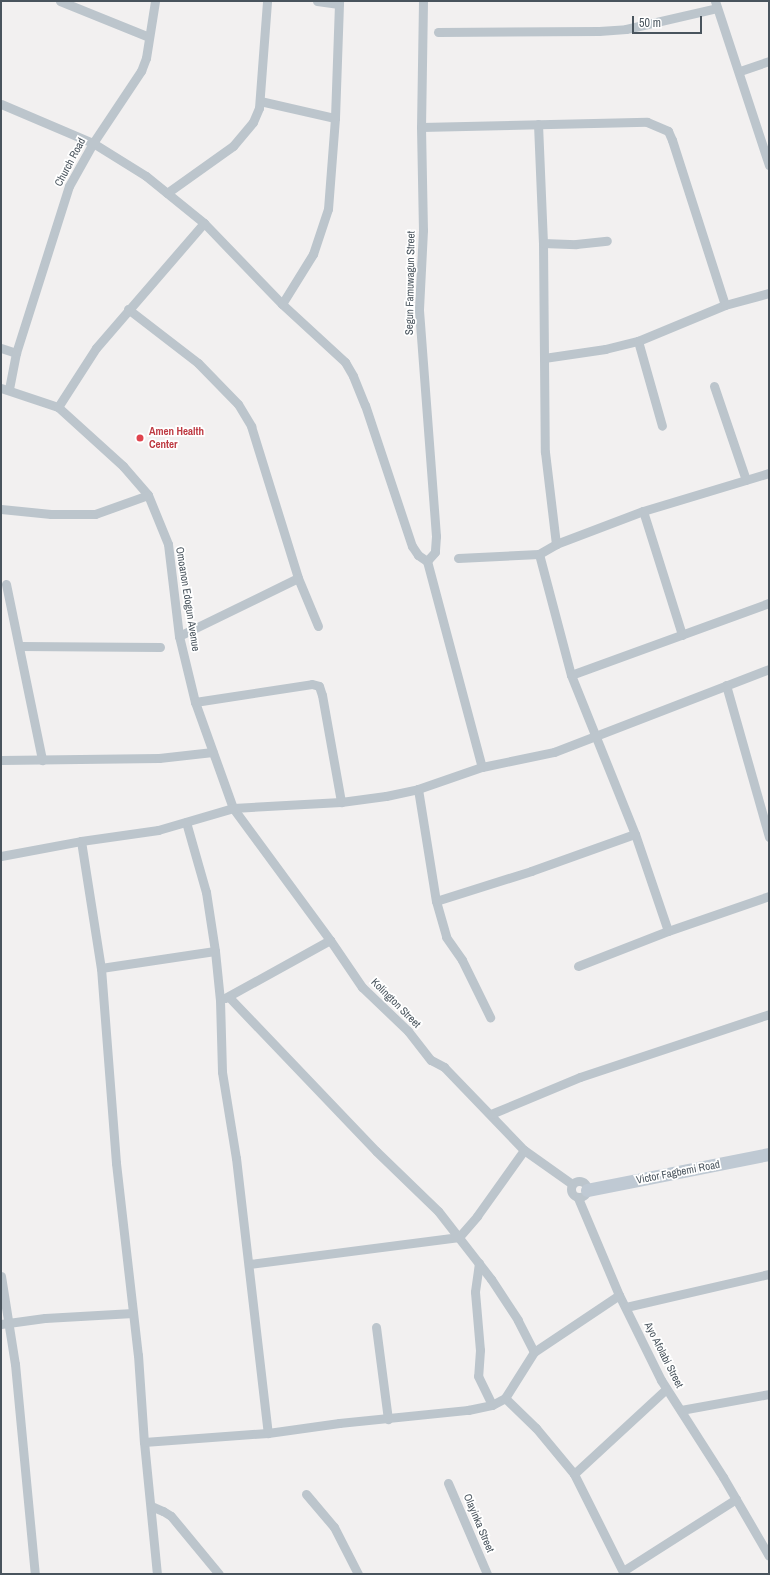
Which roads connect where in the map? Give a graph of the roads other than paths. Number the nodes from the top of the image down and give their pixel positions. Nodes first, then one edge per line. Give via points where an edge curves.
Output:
1 (60, 1) edge
2 (155, 1) edge
3 (267, 1) edge
4 (317, 1) edge
5 (423, 1) edge
6 (339, 3) edge
7 (716, 4) edge
8 (438, 32) dead end
9 (149, 37) junction
10 (769, 61) edge
11 (740, 71) junction
12 (260, 102) junction
13 (1, 104) edge
14 (335, 118) junction
15 (538, 124) junction
16 (421, 127) junction
17 (93, 144) junction
18 (767, 150) edge
19 (769, 165) edge
20 (168, 193) junction
21 (204, 223) junction
22 (607, 241) dead end
23 (543, 243) junction
24 (769, 293) edge
25 (282, 304) junction
26 (726, 305) junction
27 (128, 309) junction
28 (638, 341) junction
29 (1, 348) edge
30 (16, 353) junction
31 (544, 358) junction
32 (714, 386) dead end
33 (5, 388) edge
34 (58, 407) junction
35 (662, 426) dead end
36 (769, 473) edge
37 (746, 480) junction
38 (148, 495) junction
39 (1, 509) edge
40 (643, 511) junction
41 (556, 544) junction
42 (539, 554) junction
43 (458, 558) dead end
44 (427, 561) junction
45 (298, 578) junction
46 (6, 584) dead end
47 (769, 603) edge
48 (318, 626) dead end
49 (682, 635) junction
50 (179, 636) junction
51 (20, 646) junction
52 (160, 647) dead end
53 (769, 669) edge
54 (571, 675) junction
55 (726, 685) junction
56 (195, 702) junction
57 (596, 734) junction
58 (213, 752) junction
59 (1, 760) edge
60 (42, 760) junction
61 (482, 767) junction
62 (418, 789) junction
63 (341, 802) junction
64 (765, 803) edge
65 (233, 808) junction
66 (186, 822) junction
67 (635, 834) junction
68 (769, 836) edge
69 (81, 841) junction
70 (1, 856) edge
71 (769, 896) edge
72 (436, 901) junction
73 (668, 931) junction
74 (330, 940) junction
75 (215, 951) junction
76 (578, 966) dead end
77 (101, 968) junction
78 (229, 997) junction
79 (220, 1000) junction
80 (769, 1014) edge
81 (490, 1018) dead end
82 (491, 1114) junction
83 (524, 1150) junction
84 (769, 1154) edge
85 (572, 1184) junction
86 (582, 1194) junction
87 (459, 1237) junction
88 (478, 1262) junction
89 (249, 1264) junction
90 (769, 1274) edge
91 (1, 1276) edge
92 (619, 1295) junction
93 (626, 1307) junction
94 (133, 1313) junction
95 (5, 1324) edge
96 (376, 1327) dead end
97 (534, 1352) junction
98 (666, 1389) junction
99 (769, 1394) edge
100 (505, 1398) junction
101 (492, 1405) junction
102 (681, 1410) junction
103 (388, 1419) junction
104 (268, 1432) junction
105 (144, 1442) junction
106 (574, 1474) junction
107 (448, 1482) dead end
108 (306, 1494) dead end
109 (736, 1499) junction
110 (151, 1506) junction
111 (769, 1556) edge
112 (623, 1573) edge
113 (35, 1574) edge
114 (157, 1574) edge
115 (219, 1574) edge
116 (358, 1574) edge
117 (487, 1574) edge

1 - 9 street
2 - 9 street, Church Road
3 - 12 street
4 - 6 street
5 - 16 street, Segun Famuwagun Street
6 - 14 street
7 - 8 street via 626,29
7 - 11 street
9 - 17 street, Church Road via 141,71
10 - 11 street
11 - 18 street
12 - 14 street
12 - 20 street via 253,122 233,146
13 - 17 street
14 - 25 street via 328,209 313,254
15 - 16 street
15 - 23 street
15 - 26 street via 647,122 668,131
16 - 44 street, Segun Famuwagun Street via 422,230 419,310 436,536 435,552
17 - 20 street via 146,176
17 - 30 street, Church Road via 69,186
18 - 19 street
20 - 21 street
21 - 25 street
21 - 27 street
22 - 23 street via 576,244
23 - 31 street
24 - 26 street
25 - 44 street via 345,362 365,405 412,546 418,556
26 - 28 street
27 - 34 street via 96,348
27 - 45 street via 198,363 238,404 251,426
28 - 31 street
28 - 35 street
29 - 30 street
30 - 33 street, Church Road
31 - 41 street via 545,452
32 - 37 street
33 - 34 street, Omoanon Edogun Avenue
34 - 38 street, Omoanon Edogun Avenue via 124,466
36 - 37 street
37 - 40 street
38 - 39 street via 95,514 51,514
38 - 50 street, Omoanon Edogun Avenue via 168,544
40 - 41 street
40 - 49 street
41 - 42 street
42 - 43 street
42 - 54 street
44 - 61 street
45 - 48 street
45 - 50 street
46 - 51 street
47 - 49 street
49 - 54 street
50 - 56 street, Omoanon Edogun Avenue
51 - 52 street
51 - 60 street
53 - 55 street
54 - 57 street via 588,721
55 - 57 street
55 - 64 street
56 - 58 street, Omoanon Edogun Avenue
56 - 63 street via 312,684 319,686
57 - 61 street via 554,752
57 - 67 street
58 - 60 street via 159,758
58 - 65 street, Omoanon Edogun Avenue
59 - 60 street
61 - 62 street
62 - 63 street
62 - 72 street
63 - 65 street
64 - 68 street
65 - 66 street
65 - 74 street, Kolington Street
66 - 69 street via 134,835
66 - 75 street via 206,892
67 - 72 street
67 - 73 street
69 - 70 street
69 - 77 street
71 - 73 street
72 - 81 street via 446,937 462,960
73 - 76 street
74 - 78 street
74 - 82 street, Kolington Street via 362,987 408,1031 432,1060 444,1067
75 - 77 street
75 - 79 street
77 - 94 street via 116,1163
78 - 79 street
78 - 87 street via 438,1211
79 - 89 street via 222,1072
80 - 82 street via 580,1077
82 - 83 street, Kolington Street
83 - 85 street, Kolington Street
83 - 87 street
84 - 86 street, Victor Fagbemi Road
85 - 86 street, Ayo Afolabi Street via 571,1193
85 - 86 street, Kolington Street via 584,1183
86 - 92 street, Ayo Afolabi Street
87 - 88 street
87 - 89 street
88 - 97 street via 518,1320
88 - 101 street via 478,1376
89 - 104 street
90 - 93 street
91 - 95 street
92 - 93 street, Ayo Afolabi Street
92 - 97 street
93 - 98 street, Ayo Afolabi Street
94 - 95 street via 45,1318
94 - 105 street
95 - 113 street via 15,1364
96 - 103 street
97 - 100 street
98 - 102 street, Ayo Afolabi Street
98 - 106 street
99 - 102 street
100 - 101 street
100 - 106 street via 536,1428
101 - 103 street
102 - 109 street, Ayo Afolabi Street
103 - 104 street
104 - 105 street
105 - 110 street
106 - 112 street
107 - 117 street, Olayinka Street
108 - 116 street via 334,1527
109 - 111 street, Ayo Afolabi Street
109 - 112 street
110 - 114 street
110 - 115 street via 171,1516

